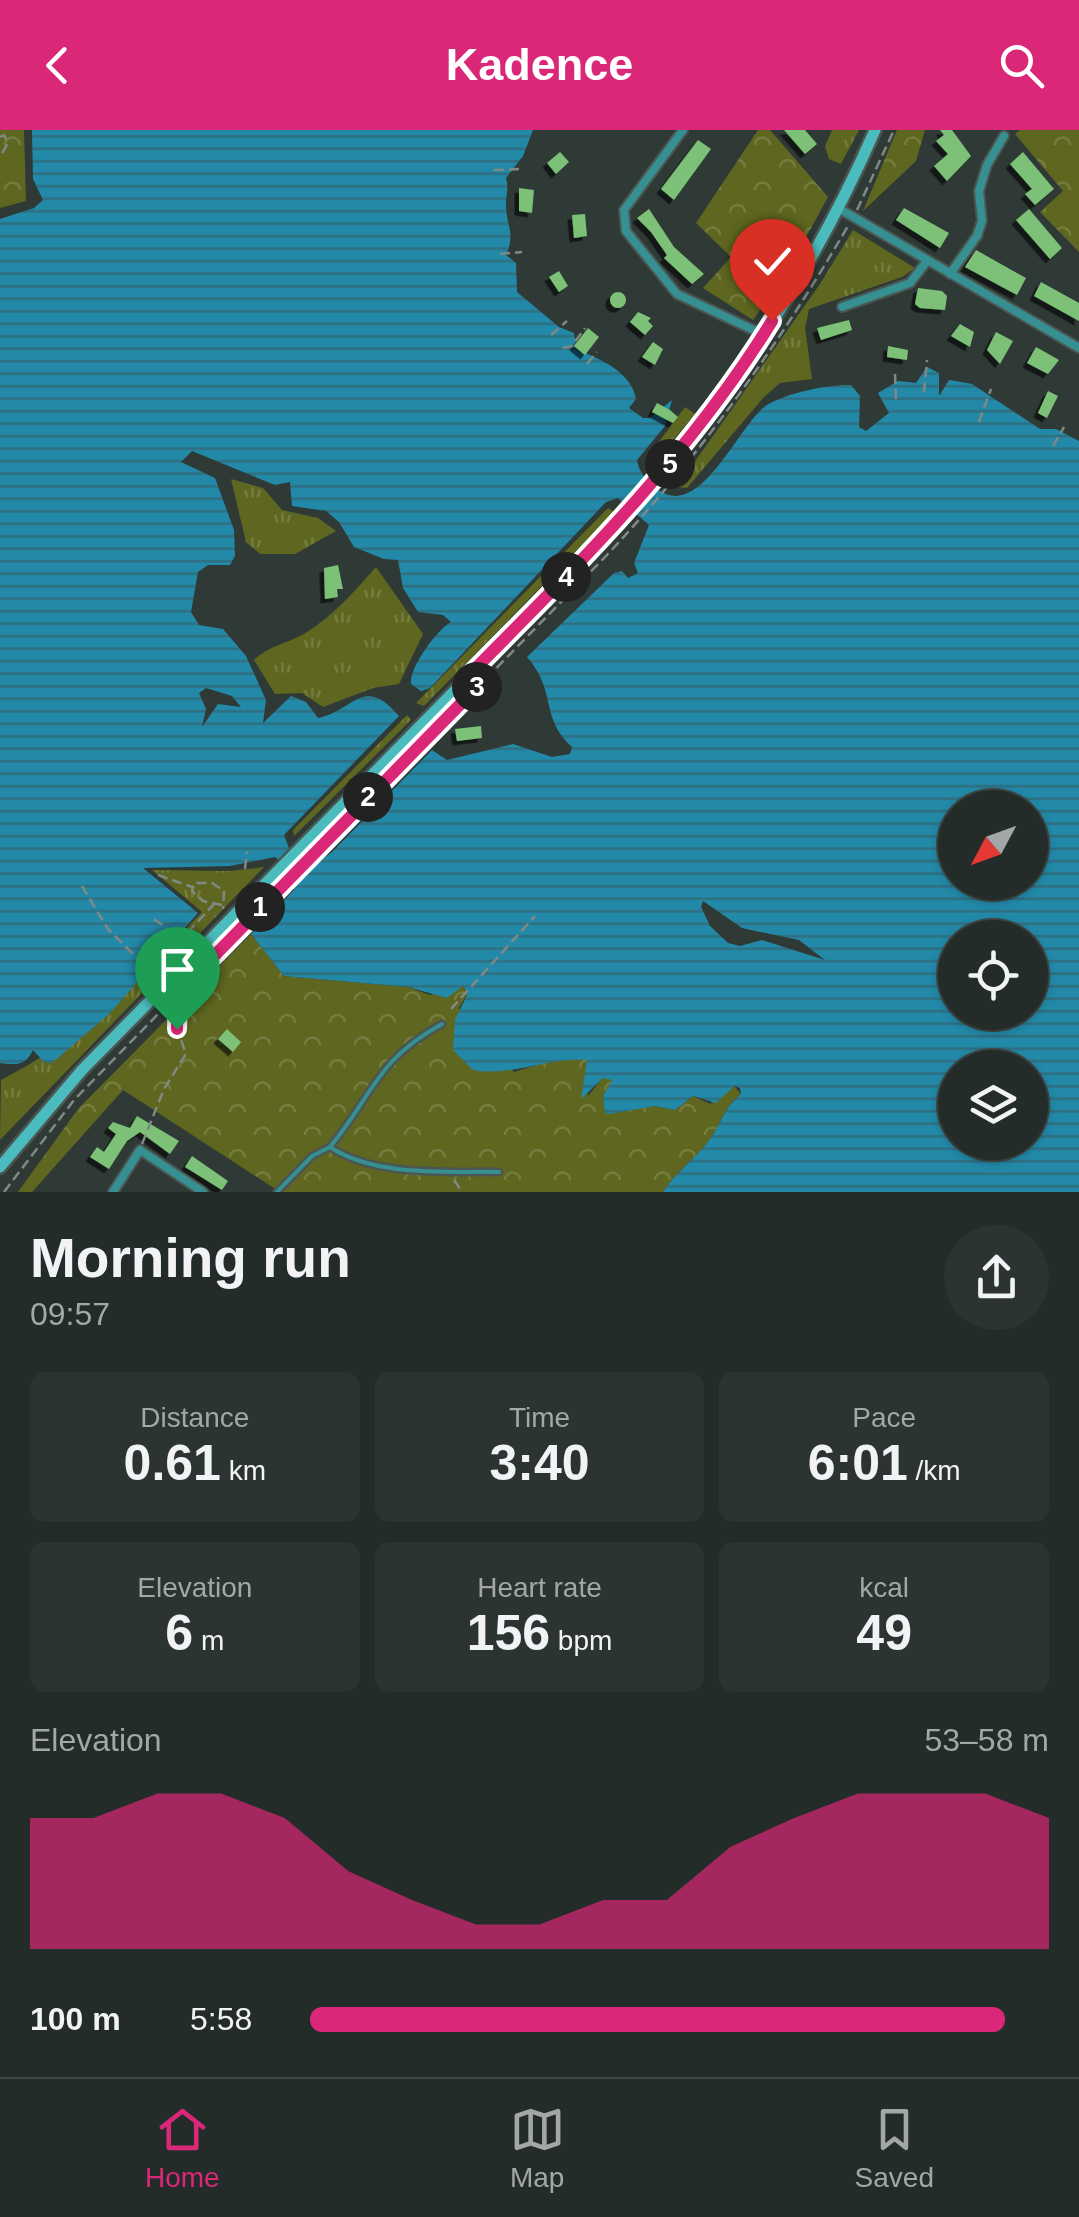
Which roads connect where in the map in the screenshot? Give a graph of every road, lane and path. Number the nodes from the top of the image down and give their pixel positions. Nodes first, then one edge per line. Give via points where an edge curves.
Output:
1 (683, 130) edge
2 (874, 130) edge
3 (1004, 136) dead end
4 (0, 137) edge
5 (0, 157) edge
6 (522, 169) dead end
7 (494, 170) dead end
8 (838, 208) junction
9 (522, 252) dead end
10 (500, 254) dead end
11 (927, 261) junction
12 (950, 274) junction
13 (842, 306) dead end
14 (567, 322) dead end
15 (586, 328) dead end
16 (551, 334) dead end
17 (764, 335) junction
18 (563, 348) dead end
19 (1079, 348) edge
20 (598, 352) dead end
21 (927, 360) dead end
22 (586, 364) dead end
23 (895, 374) dead end
24 (991, 390) dead end
25 (924, 392) dead end
26 (896, 400) dead end
27 (979, 422) dead end
28 (1064, 427) dead end
29 (1053, 446) dead end
30 (677, 478) dead end
31 (471, 673) junction
32 (481, 683) junction
33 (247, 851) dead end
34 (245, 869) dead end
35 (158, 876) dead end
36 (82, 886) dead end
37 (193, 887) junction
38 (214, 903) junction
39 (222, 905) junction
40 (534, 916) dead end
41 (231, 918) junction
42 (154, 919) dead end
43 (178, 936) dead end
44 (178, 993) junction
45 (451, 1009) dead end
46 (442, 1024) dead end
47 (330, 1147) junction
48 (140, 1150) junction
49 (0, 1166) edge
50 (446, 1171) junction
51 (499, 1172) dead end
52 (4, 1192) edge
53 (112, 1192) edge
54 (203, 1192) edge
55 (277, 1192) edge
56 (462, 1192) edge

1 - 17 street via 624,210 626,230 677,294
2 - 8 main road
3 - 12 street via 986,165 977,236
4 - 5 path via 8,142
6 - 7 path
8 - 11 street
8 - 17 main road
9 - 10 path
11 - 12 street
11 - 13 street via 910,284
12 - 19 street
14 - 16 path
15 - 18 path
17 - 31 main road via 704,423 625,516
20 - 22 path
21 - 25 path
23 - 26 path
24 - 27 path
28 - 29 path
30 - 32 path
31 - 32 lane
31 - 41 main road
32 - 44 path
33 - 34 path
35 - 37 path
36 - 38 path via 108,929 151,972
37 - 38 path via 203,901
37 - 39 path via 218,886
38 - 39 path
39 - 41 path
40 - 45 path
41 - 49 main road via 82,1070
42 - 43 path
44 - 48 path via 177,1029 186,1054
44 - 52 path via 74,1100
46 - 47 lane via 388,1064
47 - 50 lane via 357,1159
47 - 55 lane
48 - 53 street
48 - 54 street
50 - 51 lane
50 - 56 path

